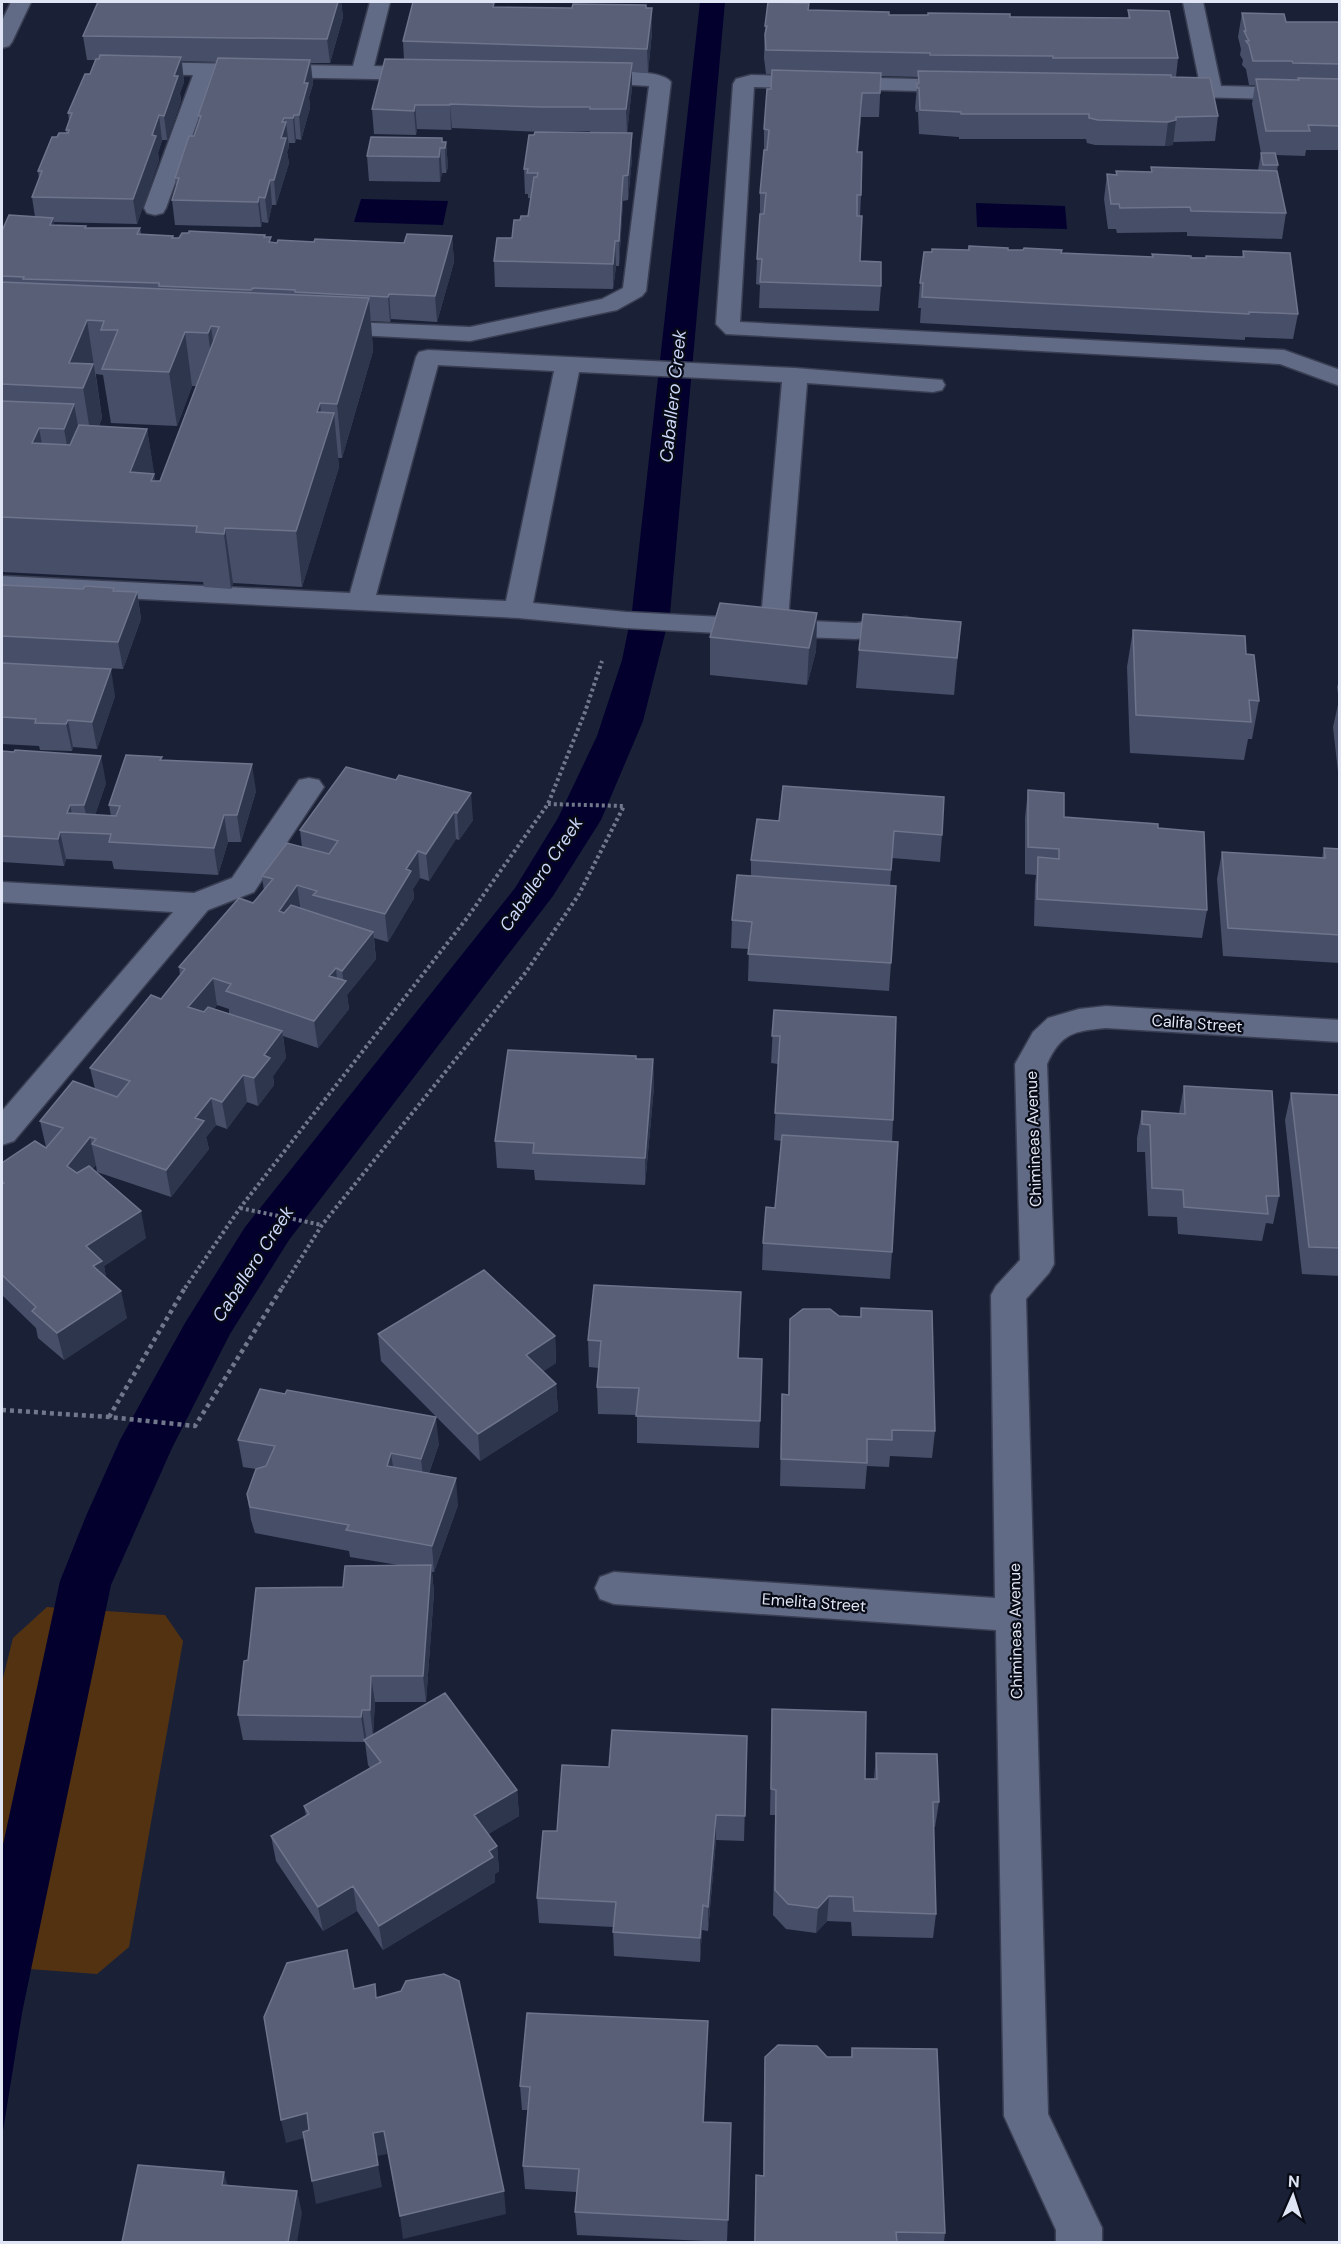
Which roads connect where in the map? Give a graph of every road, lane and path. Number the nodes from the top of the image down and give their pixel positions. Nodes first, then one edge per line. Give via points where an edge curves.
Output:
1 (21, 2) edge
2 (380, 2) edge
3 (1193, 2) edge
4 (2, 42) edge
5 (122, 67) edge
6 (206, 69) junction
7 (362, 72) junction
8 (444, 74) edge
9 (573, 78) edge
10 (977, 86) edge
11 (1141, 90) edge
12 (1212, 92) junction
13 (1340, 95) edge
14 (155, 208) dead end
15 (304, 327) edge
16 (568, 364) junction
17 (795, 375) junction
18 (1340, 379) edge
19 (933, 385) dead end
20 (2, 584) edge
21 (361, 601) junction
22 (518, 610) junction
23 (926, 623) edge
24 (774, 628) junction
25 (603, 659) dead end
26 (309, 787) dead end
27 (548, 804) junction
28 (2, 892) edge
29 (197, 903) junction
30 (1055, 1027) joint
31 (1340, 1031) edge
32 (2, 1133) edge
33 (240, 1208) junction
34 (322, 1225) junction
35 (2, 1410) edge
36 (109, 1417) junction
37 (614, 1588) dead end
38 (1014, 1615) junction
39 (1079, 2242) edge

1 - 4 street
2 - 7 street
3 - 12 street
5 - 6 street
6 - 7 street
6 - 14 street
7 - 8 street
9 - 15 street via 660,82 634,291 609,305 470,334
10 - 18 street via 751,81 744,84 728,324 734,329 1284,357
11 - 12 street
12 - 13 street
16 - 17 street
16 - 21 street via 428,357
16 - 22 street
17 - 19 street
17 - 24 street
20 - 21 street
21 - 22 street
22 - 24 street
23 - 24 street via 856,631
25 - 27 path
26 - 29 street via 243,885
27 - 33 path via 467,918
27 - 34 path via 624,806 578,896 526,972
28 - 29 street
29 - 32 street
30 - 31 street, Califa Street via 1106,1017
30 - 38 street, Chimineas Avenue via 1039,1044 1030,1064 1037,1264 1008,1295
33 - 34 path
33 - 36 path via 179,1297
34 - 36 path via 195,1426
35 - 36 path
37 - 38 street, Emelita Street
38 - 39 street, Chimineas Avenue via 1026,2116 1079,2228

